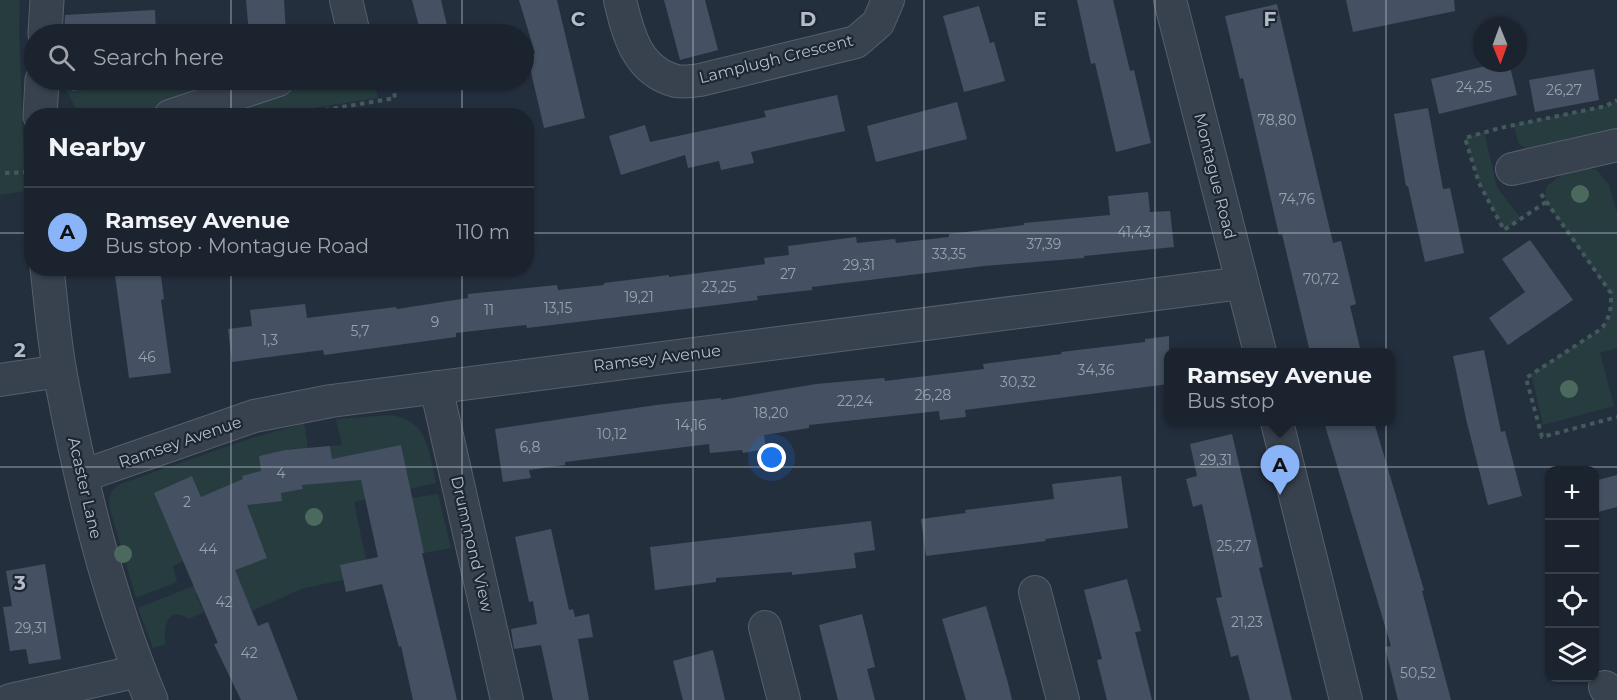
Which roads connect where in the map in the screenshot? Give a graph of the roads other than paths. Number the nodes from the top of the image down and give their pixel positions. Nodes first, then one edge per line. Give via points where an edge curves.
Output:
1 (47, 0) edge
2 (346, 0) edge
3 (620, 0) edge
4 (888, 0) edge
5 (1170, 0) edge
6 (46, 24) edge
7 (352, 24) edge
8 (248, 90) edge
9 (194, 108) edge
10 (1615, 154) edge
11 (1518, 168) road end
12 (48, 276) edge
13 (1242, 283) junction
14 (1259, 348) edge
15 (60, 371) junction
16 (0, 380) edge
17 (436, 387) junction
18 (1278, 426) edge
19 (82, 477) junction
20 (1035, 592) dead end
21 (765, 627) dead end
22 (145, 685) edge
23 (10, 700) edge
24 (507, 700) edge
25 (784, 700) edge
26 (1063, 700) edge
27 (1346, 700) edge

1 - 6 street
2 - 7 street
3 - 4 street, Lamplugh Crescent via 638,56 653,70 677,81 700,80 856,42 878,23
5 - 13 street, Montague Road
8 - 9 street
10 - 11 street
12 - 15 street, Acaster Lane
13 - 14 street, Montague Road
13 - 17 street, Ramsey Avenue
15 - 16 street
15 - 19 street, Acaster Lane
17 - 19 street, Ramsey Avenue via 254,416
17 - 24 street, Drummond View
18 - 27 street
19 - 22 street, Acaster Lane via 98,545
20 - 26 street
21 - 25 street
22 - 23 street

